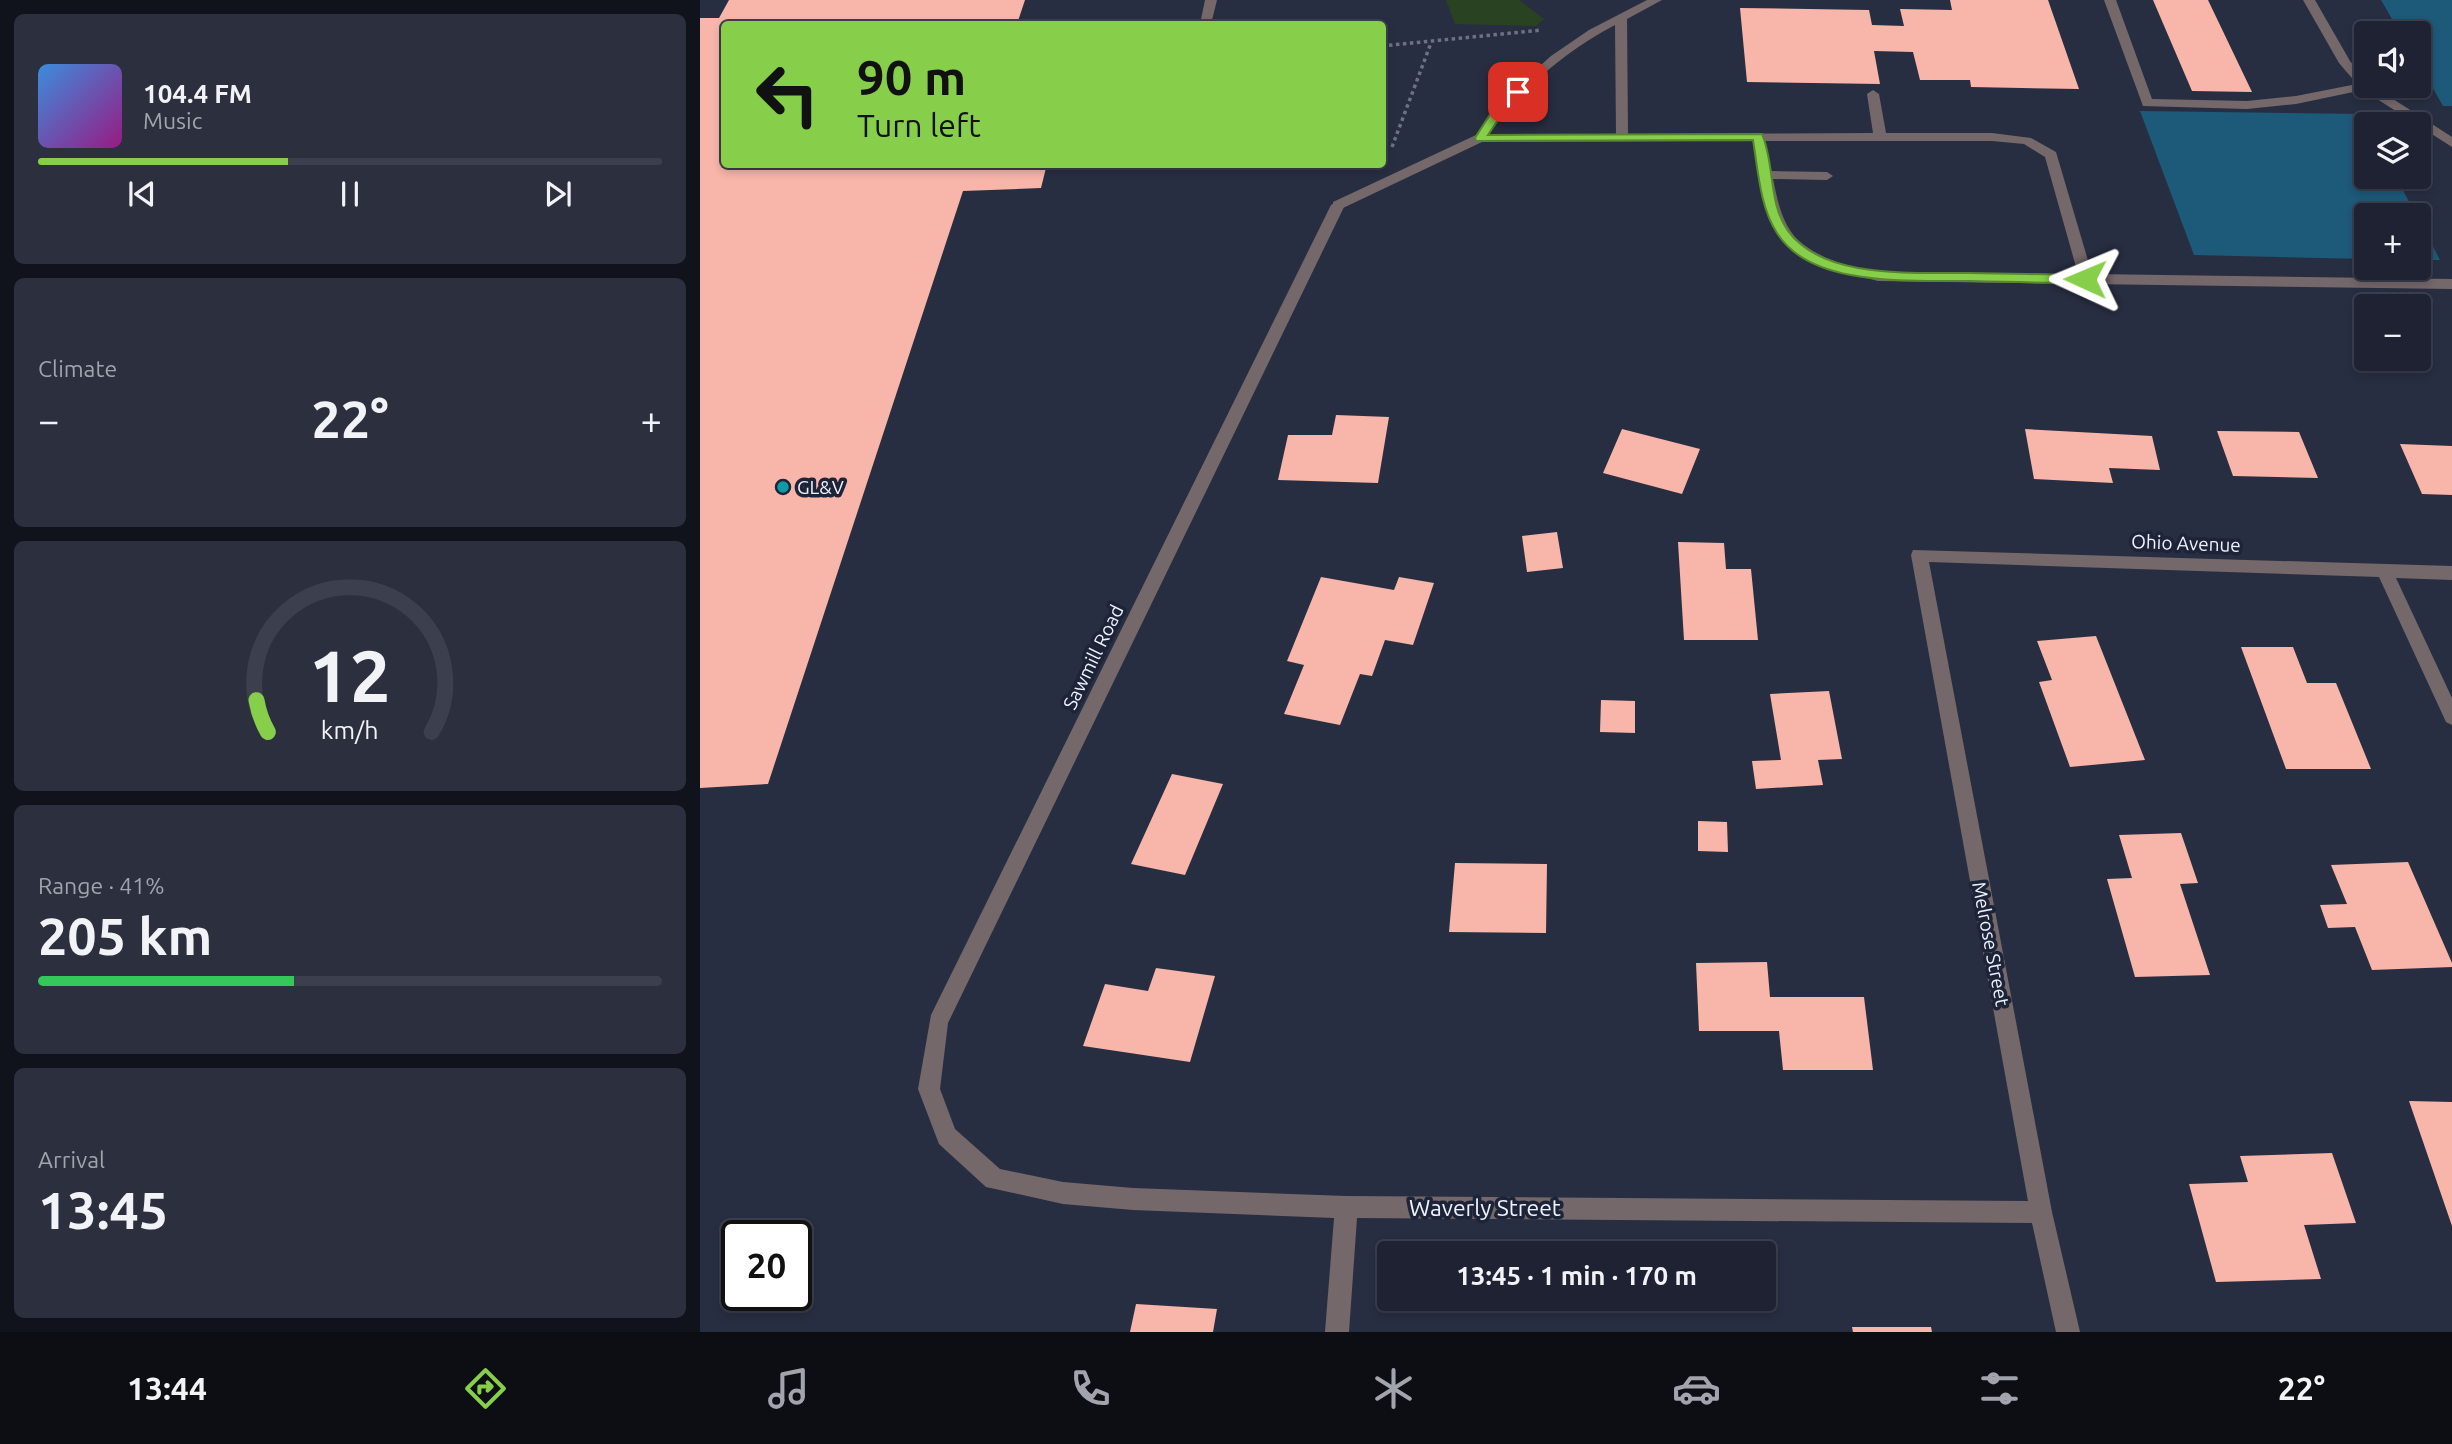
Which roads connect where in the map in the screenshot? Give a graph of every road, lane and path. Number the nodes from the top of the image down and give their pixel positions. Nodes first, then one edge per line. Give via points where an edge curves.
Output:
1 (1210, 0) edge
2 (1656, 0) edge
3 (2110, 0) edge
4 (2309, 0) edge
5 (1621, 19) junction
6 (1206, 21) edge
7 (1550, 29) dead end
8 (1431, 43) junction
9 (1386, 46) edge
10 (2354, 73) edge
11 (2354, 88) edge
12 (1873, 94) dead end
13 (2383, 98) edge
14 (1758, 136) junction
15 (1622, 137) junction
16 (1880, 137) junction
17 (1480, 138) junction
18 (2452, 143) edge
19 (1388, 158) dead end
20 (1765, 175) junction
21 (1827, 176) dead end
22 (2085, 279) junction
23 (2452, 284) edge
24 (1919, 555) joint
25 (2384, 570) junction
26 (2452, 573) edge
27 (2452, 717) edge
28 (947, 1136) joint
29 (1346, 1207) junction
30 (2041, 1212) junction
31 (1336, 1332) edge
32 (2068, 1332) edge

1 - 6 street
2 - 5 street
3 - 11 street via 2147,103 2247,105
4 - 10 street
5 - 15 street
5 - 17 street via 1584,38 1518,92
7 - 8 path
8 - 9 path
8 - 19 path
12 - 16 street
13 - 18 street
14 - 15 street
14 - 16 street
14 - 20 street
15 - 17 street
16 - 22 street via 1992,137 2027,141 2051,155
17 - 28 street, Sawmill Road via 1338,205 938,1022 929,1089
20 - 21 street
20 - 22 street via 1782,232 1806,255 1837,267 1878,275
22 - 23 street
24 - 25 street, Ohio Avenue
24 - 30 street, Melrose Street
25 - 26 street, Ohio Avenue
25 - 27 street
28 - 29 street, Waverly Street via 994,1179 1063,1193
29 - 30 street, Waverly Street
29 - 31 street
30 - 32 street, Melrose Street

